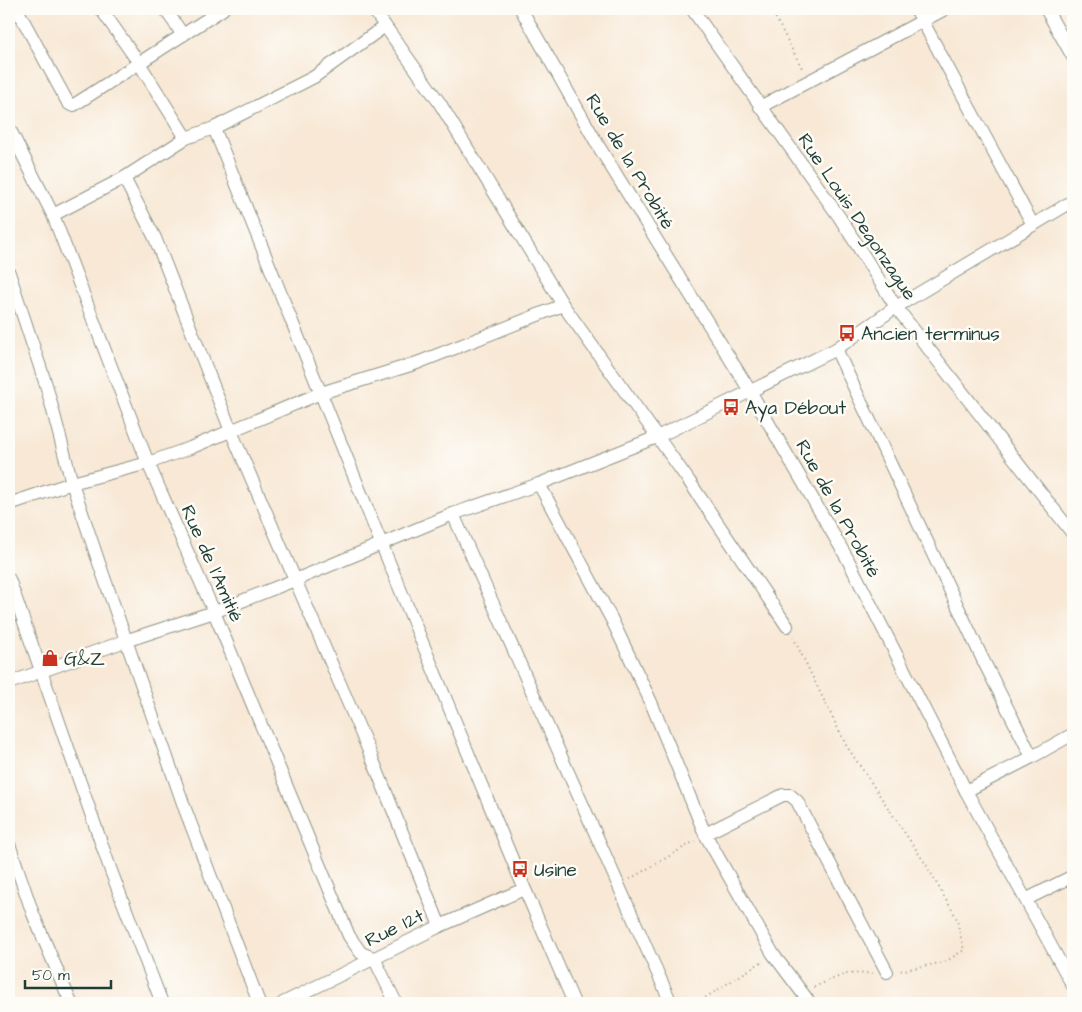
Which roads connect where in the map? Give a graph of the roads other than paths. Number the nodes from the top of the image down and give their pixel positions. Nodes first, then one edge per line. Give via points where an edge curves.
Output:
1 (17, 9) edge
2 (101, 9) edge
3 (165, 9) edge
4 (223, 9) edge
5 (373, 9) edge
6 (521, 9) edge
7 (692, 9) edge
8 (916, 9) edge
9 (945, 9) edge
10 (1046, 9) edge
11 (923, 21) junction
12 (385, 26) junction
13 (183, 35) junction
14 (1073, 57) edge
15 (139, 63) junction
16 (760, 107) junction
17 (9, 128) edge
18 (214, 128) junction
19 (186, 138) junction
20 (124, 178) junction
21 (1073, 201) edge
22 (52, 215) junction
23 (1034, 225) junction
24 (9, 273) edge
25 (563, 304) junction
26 (896, 307) junction
27 (836, 349) junction
28 (750, 391) junction
29 (321, 393) junction
30 (231, 431) junction
31 (658, 437) junction
32 (148, 463) junction
33 (72, 483) junction
34 (539, 484) junction
35 (9, 504) edge
36 (453, 514) junction
37 (1073, 534) edge
38 (381, 543) junction
39 (9, 579) edge
40 (295, 580) junction
41 (214, 612) junction
42 (787, 626) road end
43 (125, 640) junction
44 (40, 671) junction
45 (9, 684) edge
46 (1073, 734) edge
47 (1032, 757) junction
48 (966, 791) junction
49 (705, 834) junction
50 (9, 844) edge
51 (1073, 876) edge
52 (524, 889) junction
53 (1027, 899) junction
54 (440, 926) junction
55 (374, 958) junction
56 (888, 972) road end
57 (1073, 986) edge
58 (71, 1003) edge
59 (162, 1003) edge
60 (259, 1003) edge
61 (283, 1003) edge
62 (396, 1003) edge
63 (574, 1003) edge
64 (671, 1003) edge
65 (810, 1003) edge

1 - 15 street via 71,105
2 - 15 street
3 - 13 street
4 - 13 street
5 - 12 street
6 - 28 street, Rue de la Probité via 599,147
7 - 16 street, Rue Louis Degonzague
8 - 11 street
9 - 11 street
10 - 14 street
11 - 16 street
11 - 23 street
12 - 18 street via 314,76
12 - 25 street via 439,102
13 - 15 street
15 - 19 street
16 - 26 street, Rue Louis Degonzague via 840,218
17 - 22 street, Rue de l'Amitié
18 - 19 street
18 - 29 street
19 - 20 street
20 - 22 street
20 - 30 street via 155,238
21 - 23 street
22 - 32 street, Rue de l'Amitié
23 - 26 street
24 - 33 street via 47,388
25 - 29 street via 417,363
25 - 31 street
26 - 27 street
26 - 37 street, Rue Louis Degonzague
27 - 28 street
27 - 47 street
28 - 31 street
28 - 48 street, Rue de la Probité via 847,558
29 - 30 street
29 - 38 street
30 - 32 street
30 - 40 street
31 - 34 street
31 - 42 street
32 - 33 street
32 - 41 street, Rue de l'Amitié
33 - 35 street
33 - 43 street
34 - 36 street
34 - 49 street via 612,620 650,700
36 - 38 street
36 - 64 street
38 - 40 street
38 - 52 street
39 - 44 street
40 - 41 street
40 - 54 street
41 - 43 street
41 - 55 street, Rue de l'Amitié via 349,936 361,953
43 - 44 street
43 - 60 street
44 - 45 street
44 - 59 street
46 - 47 street
47 - 48 street
48 - 53 street, Rue de la Probité
49 - 56 street via 783,795 790,795 797,801
49 - 65 street via 773,954
50 - 58 street via 33,914
51 - 53 street
52 - 54 street, Rue I2t
52 - 63 street
53 - 57 street, Rue de la Probité
54 - 55 street, Rue I2t
55 - 61 street, Rue I2t
55 - 62 street, Rue de l'Amitié

